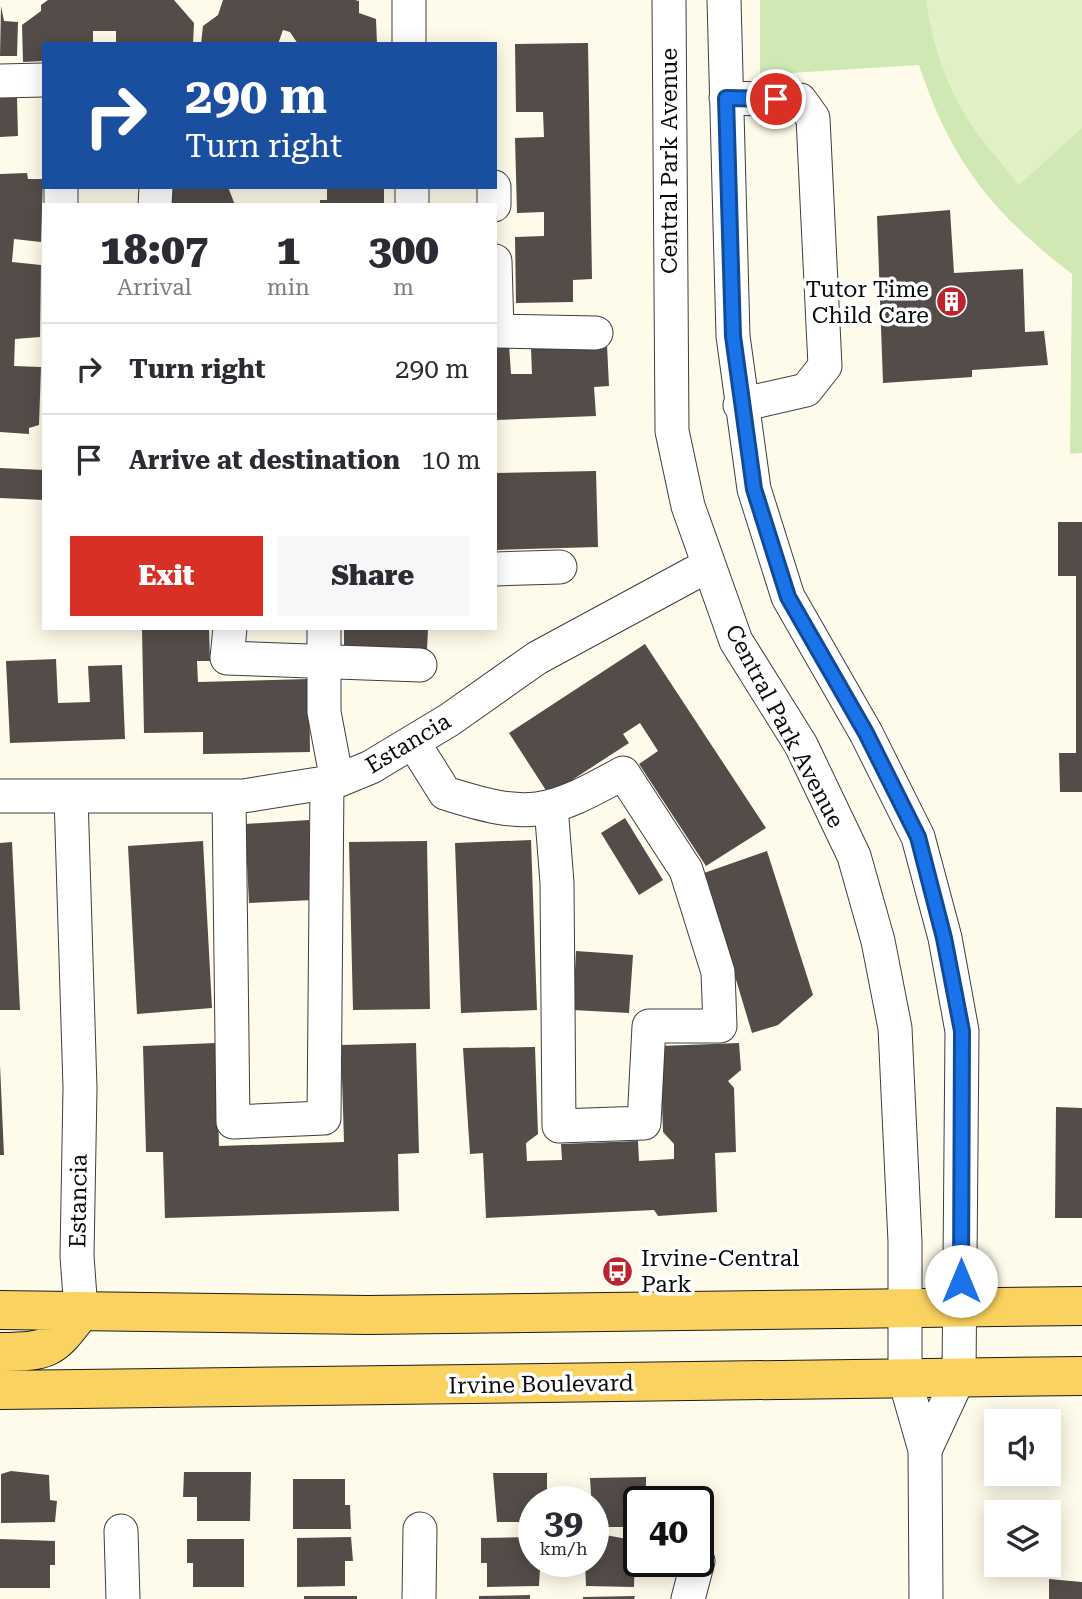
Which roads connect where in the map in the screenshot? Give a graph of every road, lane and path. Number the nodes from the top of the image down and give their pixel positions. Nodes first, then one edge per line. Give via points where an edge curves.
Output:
1 (409, 0) edge
2 (669, 0) edge
3 (712, 0) edge
4 (724, 0) edge
5 (409, 42) edge
6 (42, 80) edge
7 (0, 81) edge
8 (726, 98) junction
9 (497, 331) edge
10 (596, 334) dead end
11 (740, 405) junction
12 (707, 566) junction
13 (560, 567) dead end
14 (497, 569) edge
15 (230, 630) edge
16 (324, 630) edge
17 (324, 663) junction
18 (420, 664) dead end
19 (413, 742) junction
20 (332, 782) junction
21 (0, 796) edge
22 (72, 796) junction
23 (229, 796) junction
24 (551, 806) junction
25 (1082, 1306) edge
26 (961, 1307) junction
27 (903, 1308) junction
28 (0, 1310) edge
29 (81, 1311) junction
30 (0, 1352) edge
31 (1082, 1376) edge
32 (958, 1377) junction
33 (905, 1380) junction
34 (0, 1390) edge
35 (926, 1450) junction
36 (420, 1528) dead end
37 (121, 1531) dead end
38 (694, 1577) edge
39 (123, 1599) edge
40 (419, 1599) edge
41 (688, 1599) edge
42 (926, 1599) edge

1 - 5 street
2 - 12 street, Central Park Avenue via 672,431
3 - 4 street
4 - 8 street, Central Park Avenue
6 - 7 street
8 - 11 street, Central Park Avenue via 733,336
8 - 11 street via 800,100 814,118 825,366 806,390
9 - 10 street
11 - 26 street, Central Park Avenue via 754,489 788,597 866,733 918,837 944,938 962,1031
12 - 19 street, Estancia via 537,658
12 - 27 street, Central Park Avenue via 736,641 801,745 854,856 878,941 895,1028 905,1242
13 - 14 street
15 - 17 street via 227,658
16 - 17 street
17 - 18 street
17 - 20 street
19 - 20 street, Estancia via 371,767
19 - 24 street via 446,793 522,813
20 - 23 street, Estancia
20 - 23 street via 324,1118 233,1122
21 - 22 street, Estancia
22 - 23 street, Estancia
22 - 29 street, Estancia
24 - 24 street via 557,883 559,1126 644,1123 649,1026 720,1026 718,972 686,870 624,773 574,800
25 - 26 main road
26 - 27 main road
26 - 32 street, Central Park Avenue
27 - 29 main road via 368,1315
27 - 33 street, Central Park Avenue
28 - 29 main road
29 - 30 main road via 58,1342 40,1351
31 - 32 main road, Irvine Boulevard
32 - 33 main road, Irvine Boulevard
32 - 35 street, Central Park Avenue
33 - 34 main road, Irvine Boulevard
33 - 35 street, Central Park Avenue
35 - 42 street, Central Park Avenue
36 - 40 street
37 - 39 street
38 - 41 street

